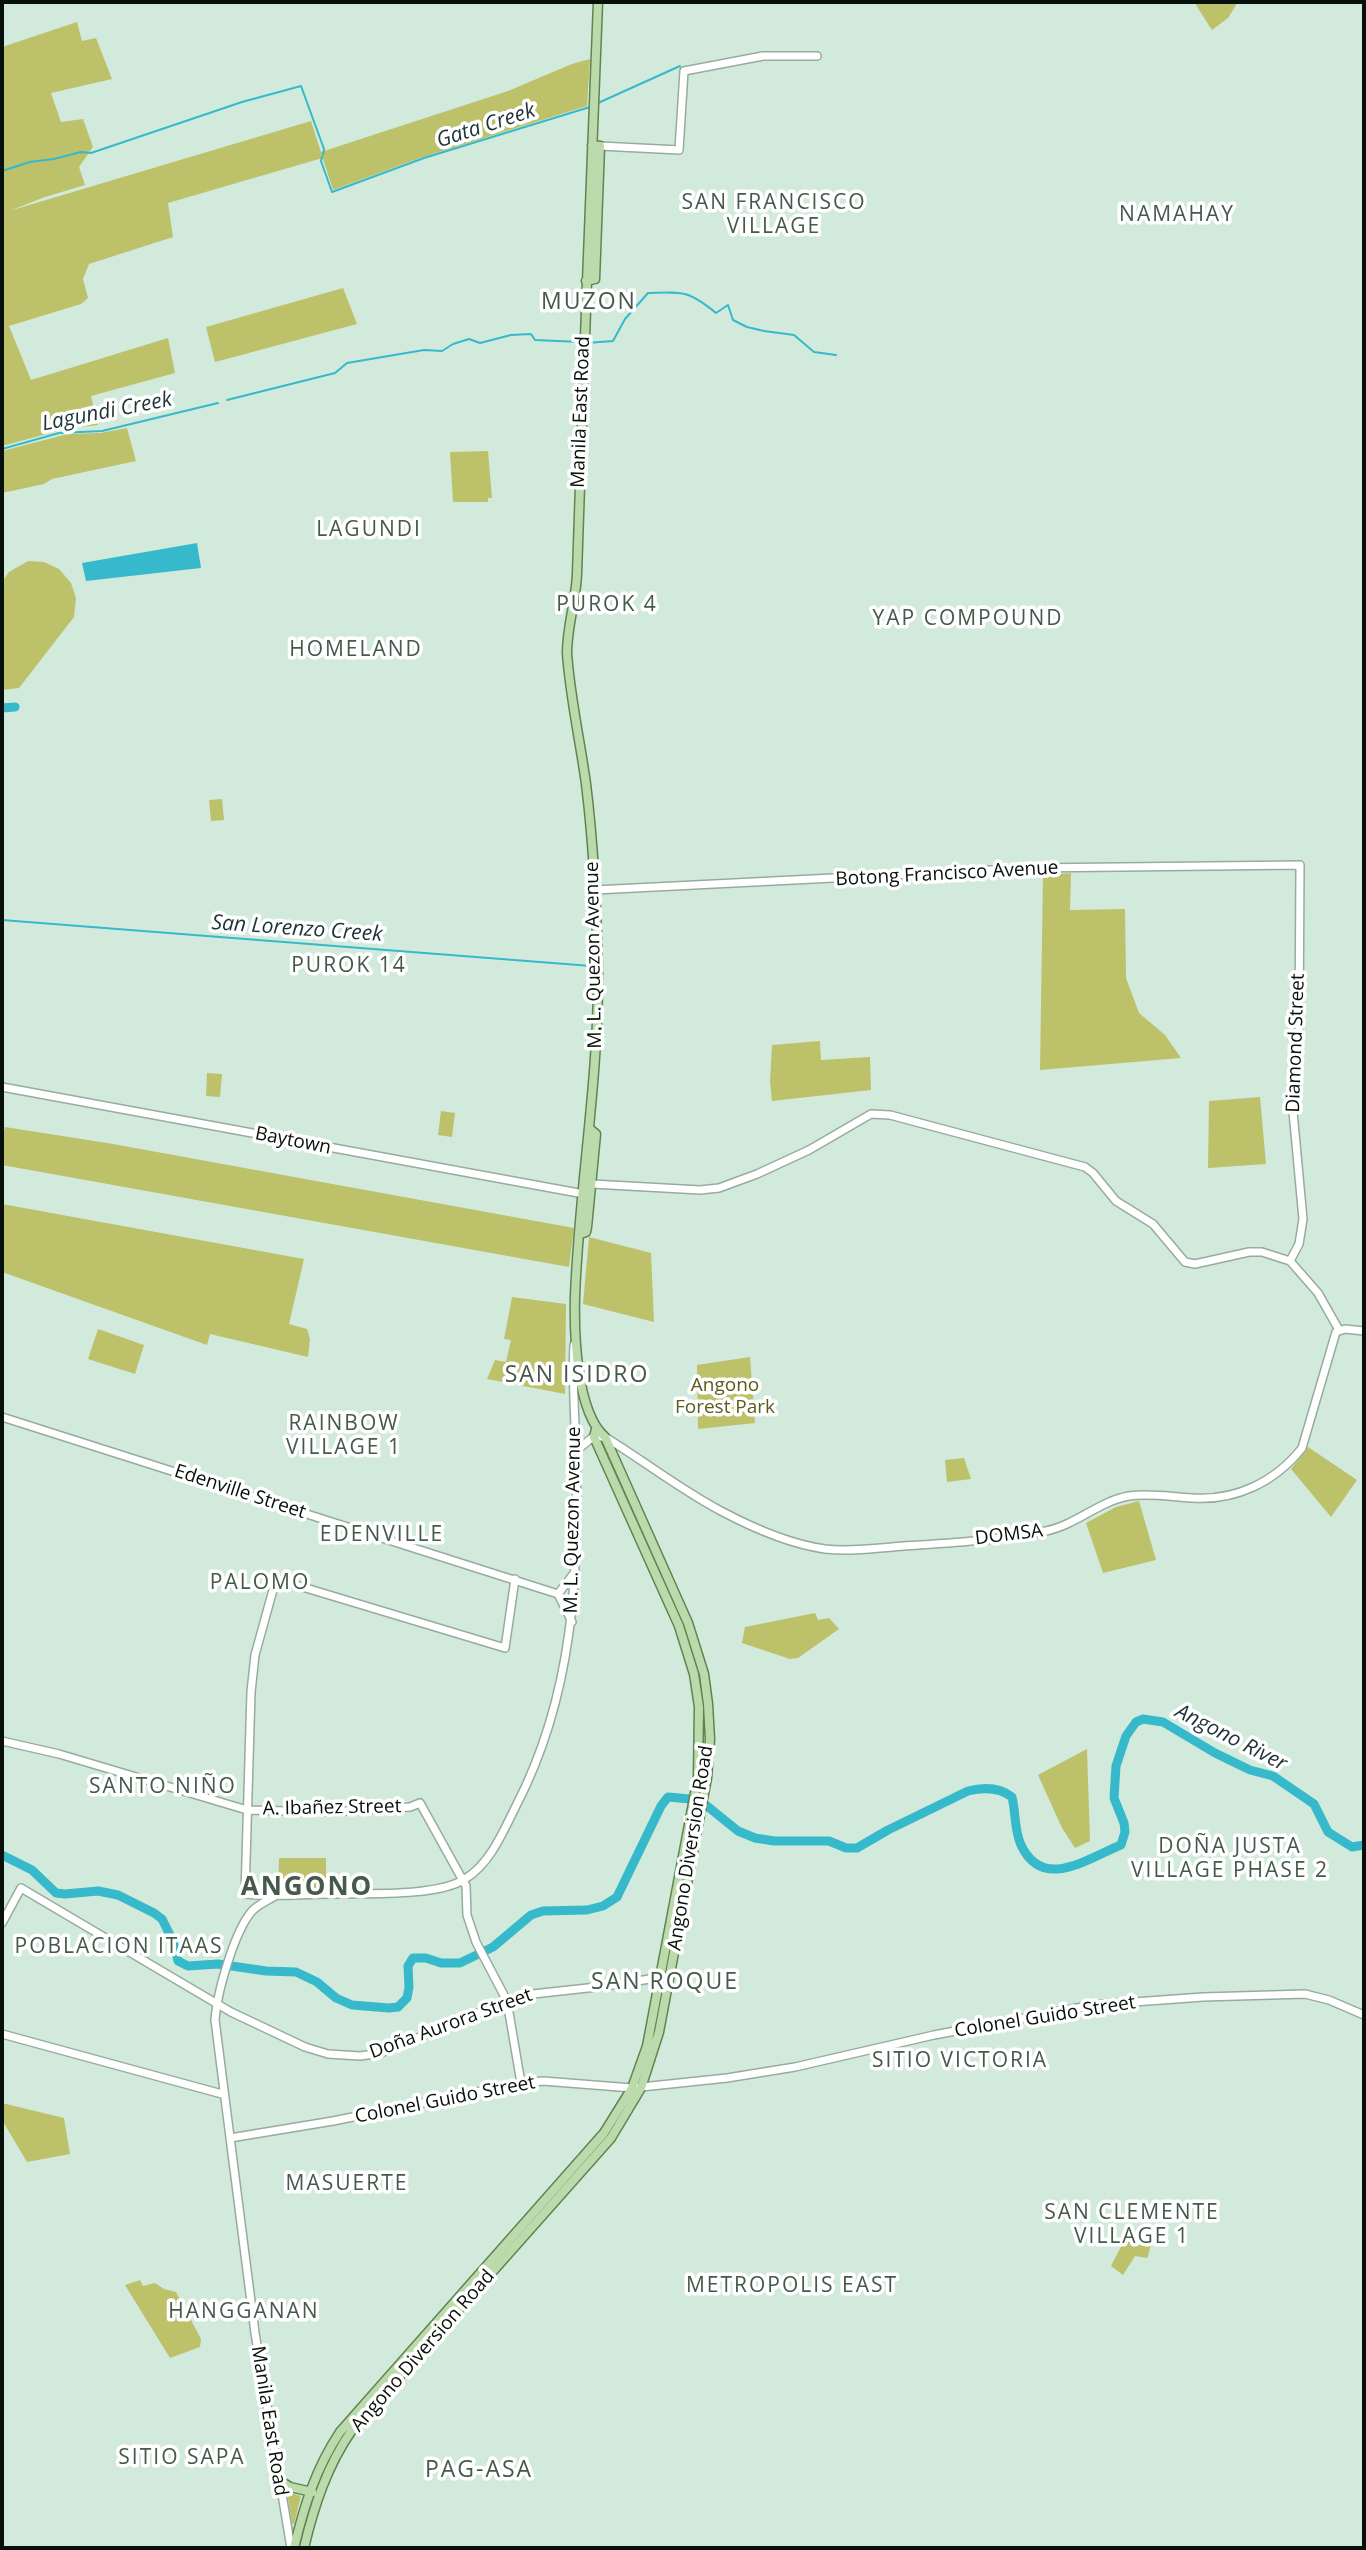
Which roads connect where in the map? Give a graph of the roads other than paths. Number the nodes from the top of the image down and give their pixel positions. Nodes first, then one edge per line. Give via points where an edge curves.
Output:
1 (598, 2) edge
2 (817, 56) dead end
3 (596, 146) junction
4 (567, 653) joint
5 (1300, 865) joint
6 (595, 890) junction
7 (2, 1087) edge
8 (590, 1129) junction
9 (592, 1184) junction
10 (584, 1194) junction
11 (580, 1234) junction
12 (1290, 1261) junction
13 (1339, 1330) junction
14 (1364, 1331) edge
15 (574, 1339) junction
16 (2, 1417) edge
17 (595, 1433) junction
18 (605, 1437) junction
19 (576, 1451) junction
20 (625, 1492) junction
21 (575, 1572) junction
22 (515, 1579) junction
23 (558, 1594) junction
24 (572, 1623) junction
25 (2, 1741) edge
26 (247, 1810) junction
27 (463, 1881) junction
28 (276, 1896) junction
29 (2, 1923) edge
30 (665, 1976) junction
31 (507, 2001) junction
32 (216, 2004) junction
33 (1364, 2015) edge
34 (2, 2034) edge
35 (521, 2082) junction
36 (636, 2088) junction
37 (222, 2094) junction
38 (230, 2138) junction
39 (279, 2480) junction
40 (314, 2493) junction
41 (293, 2548) edge
42 (304, 2548) edge

1 - 3 main road
2 - 3 street via 763,56 684,71 679,149
3 - 4 main road, Manila East Road via 595,279 586,281 577,578
4 - 6 main road, M. L. Quezon Avenue
5 - 6 street, Botong Francisco Avenue via 1031,868
5 - 12 street, Diamond Street via 1299,1028 1291,1090 1303,1219 1299,1244
6 - 8 main road, M. L. Quezon Avenue via 598,994
7 - 10 street, Baytown
8 - 9 main road via 596,1134
8 - 10 main road, M. L. Quezon Avenue
9 - 11 main road via 586,1232
9 - 12 street via 719,1188 819,1145 871,1114 890,1115 1085,1167 1116,1201 1153,1224 1185,1262 1195,1264 1249,1252
10 - 11 main road, M. L. Quezon Avenue
11 - 15 main road, M. L. Quezon Avenue
12 - 13 street via 1318,1293
13 - 14 street
13 - 18 street, DOMSA via 1302,1448 1276,1474 1244,1492 1213,1499 1125,1497 1041,1532 938,1544 823,1549 777,1536 720,1510
15 - 17 main road, Angono Diversion Road
15 - 19 street, M. L. Quezon Avenue
16 - 22 street, Edenville Street
17 - 18 main road, Angono Diversion Road
17 - 19 street
17 - 20 main road, Angono Diversion Road
18 - 20 main road, Angono Diversion Road
19 - 21 street, M. L. Quezon Avenue
20 - 30 main road, Angono Diversion Road via 688,1623 702,1688 702,1777
21 - 23 street
21 - 24 street, M. L. Quezon Avenue
22 - 23 street, Edenville Street
22 - 26 street via 505,1648 276,1579 255,1655
23 - 24 street
24 - 27 street, M. L. Quezon Avenue via 554,1710 532,1776 498,1842
25 - 26 street, A. Ibañez Street
26 - 27 street, A. Ibañez Street via 330,1812 420,1803
26 - 28 street via 245,1894
27 - 28 street via 432,1890
27 - 31 street via 477,1945
28 - 32 street via 251,1913 231,1954
29 - 32 street, Doña Aurora Street via 21,1888
30 - 31 street, Doña Aurora Street
30 - 36 main road, Angono Diversion Road
31 - 32 street, Doña Aurora Street via 381,2053 360,2056 304,2047
31 - 35 street
32 - 37 street
33 - 36 street, Colonel Guido Street via 1305,1994 1124,2001 756,2074
34 - 37 street
35 - 36 street, Colonel Guido Street
35 - 38 street, Colonel Guido Street
36 - 40 main road, Angono Diversion Road via 541,2212 325,2457
37 - 38 street
38 - 39 street, Manila East Road
39 - 40 main road
39 - 41 street, Manila East Road
40 - 41 main road, Angono Diversion Road
40 - 42 main road, Angono Diversion Road

